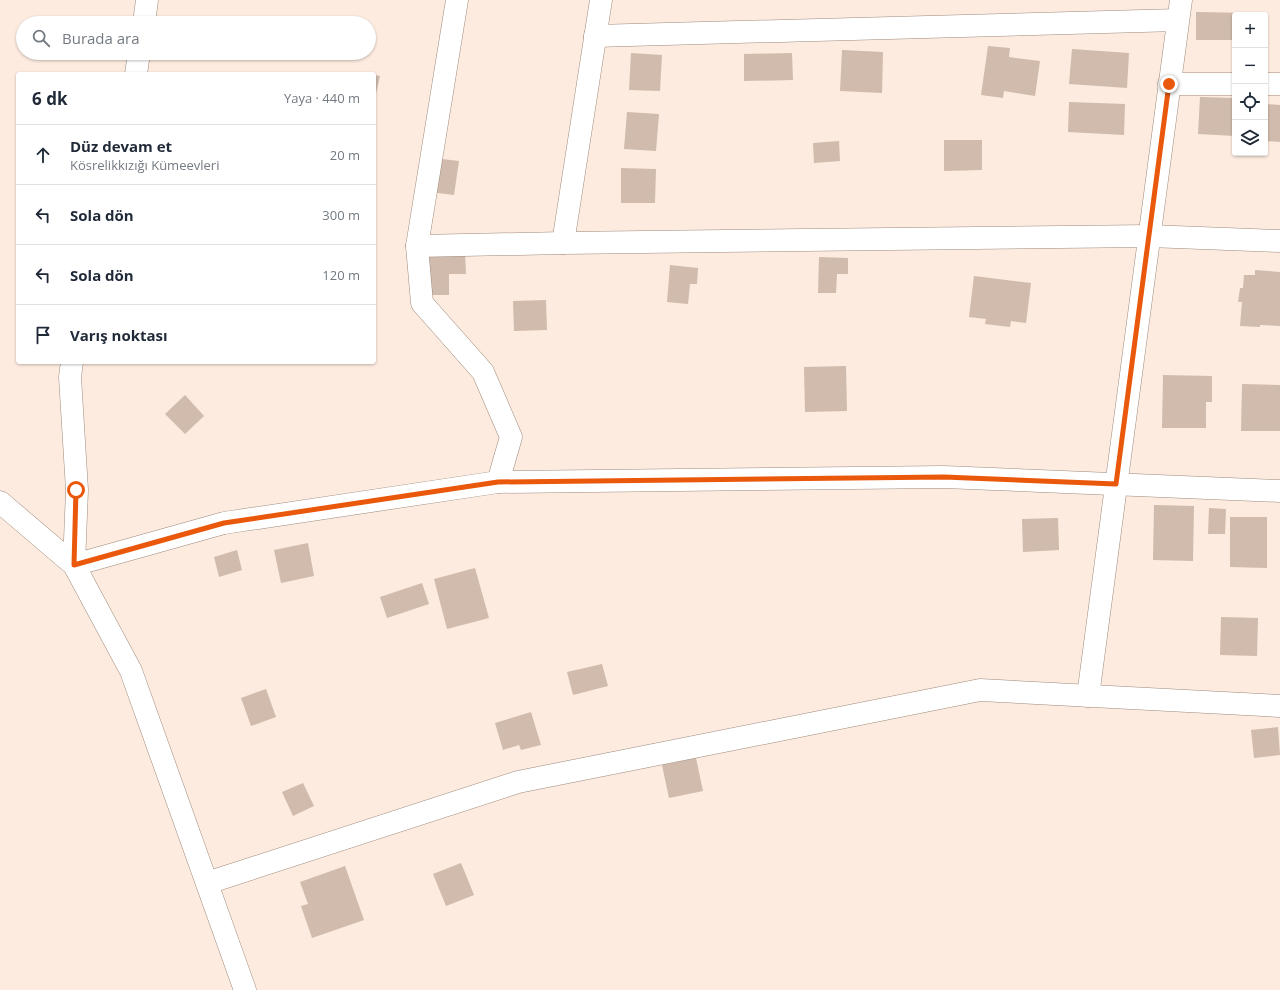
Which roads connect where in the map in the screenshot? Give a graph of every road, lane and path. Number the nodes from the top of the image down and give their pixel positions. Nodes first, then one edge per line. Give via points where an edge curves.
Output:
1 (147, 0) edge
2 (457, 0) edge
3 (601, 0) edge
4 (1179, 10) edge
5 (145, 16) edge
6 (596, 36) junction
7 (138, 60) edge
8 (136, 72) edge
9 (1169, 84) junction
10 (1232, 84) edge
11 (1268, 84) edge
12 (1280, 84) edge
13 (1149, 236) junction
14 (1280, 241) edge
15 (563, 243) junction
16 (417, 246) junction
17 (72, 364) edge
18 (498, 482) junction
19 (1116, 484) junction
20 (1280, 491) edge
21 (0, 502) edge
22 (74, 565) junction
23 (1088, 696) junction
24 (1280, 706) edge
25 (207, 884) junction
26 (245, 990) edge

1 - 5 street
2 - 16 street
3 - 6 street
4 - 6 street
4 - 9 street
6 - 15 street
7 - 8 street
9 - 10 street
9 - 13 street
11 - 12 street
13 - 14 street
13 - 15 street
13 - 19 street
15 - 16 street
16 - 18 street via 422,303 483,372 511,437
17 - 22 street via 70,377 76,490
18 - 19 street via 944,477
18 - 22 street via 224,523
19 - 20 street
19 - 23 street
21 - 22 street
22 - 25 street via 131,671
23 - 24 street
23 - 25 street via 980,690 518,782
25 - 26 street

